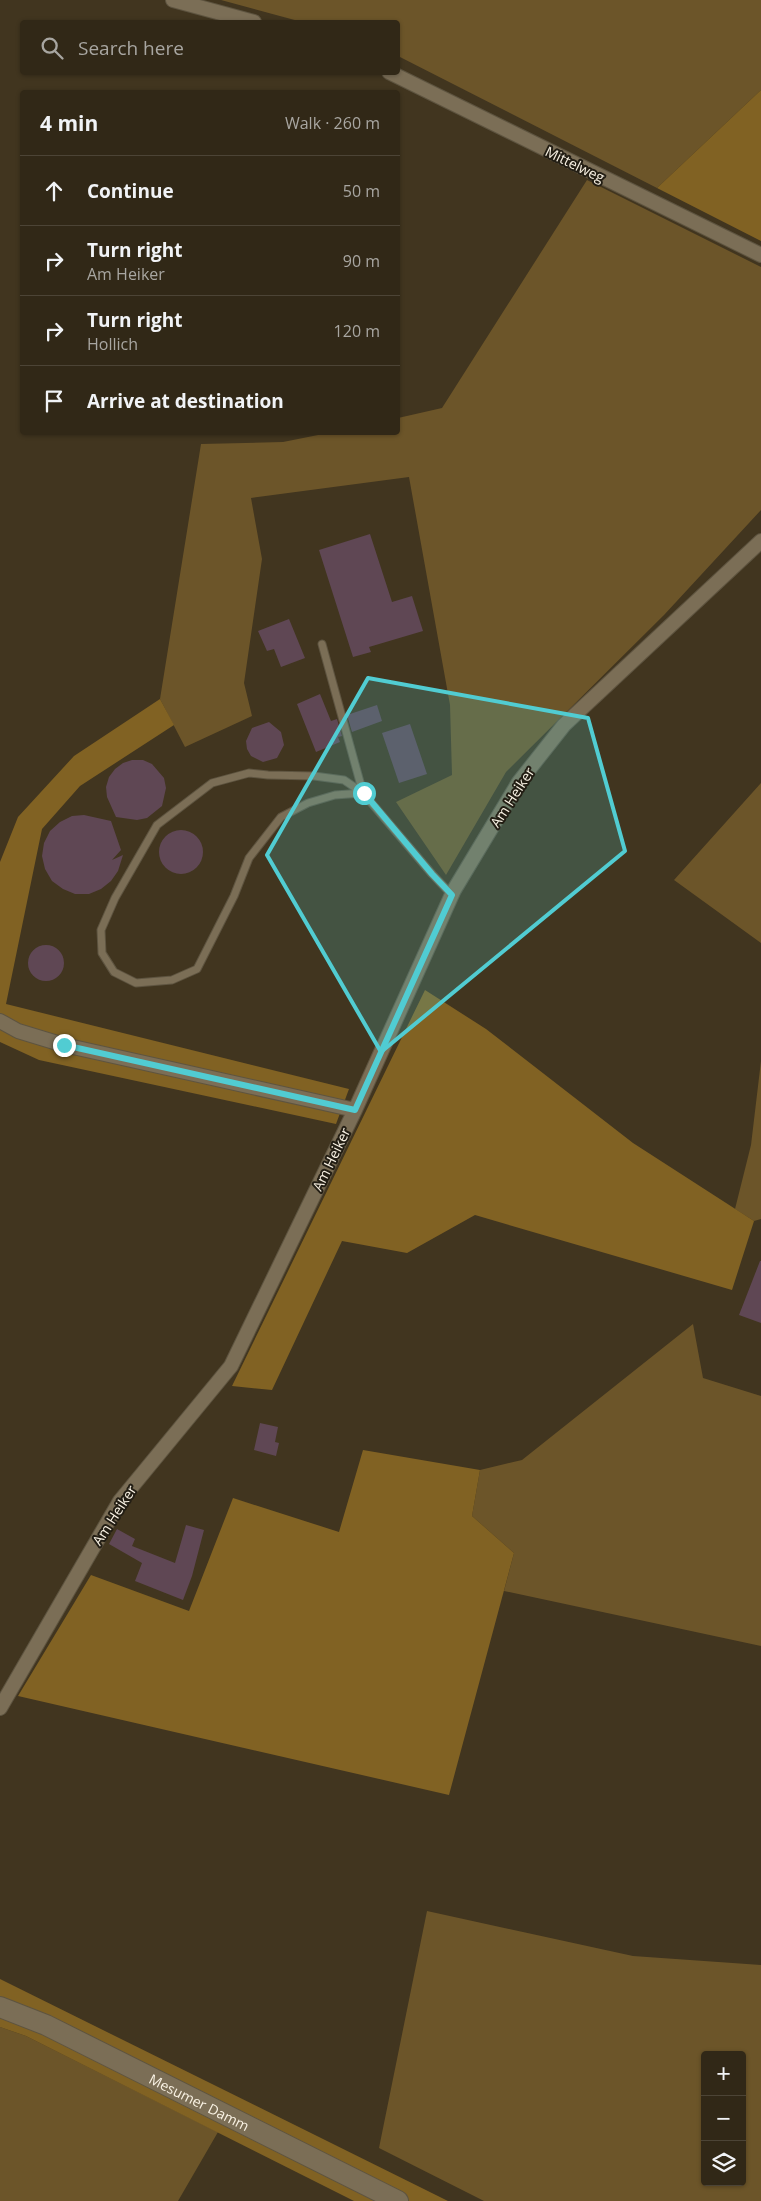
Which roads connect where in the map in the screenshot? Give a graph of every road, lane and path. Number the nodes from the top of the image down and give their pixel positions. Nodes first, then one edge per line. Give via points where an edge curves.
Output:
1 (173, 0) edge
2 (247, 20) edge
3 (395, 75) edge
4 (761, 255) edge
5 (761, 541) edge
6 (322, 644) dead end
7 (364, 793) junction
8 (452, 895) junction
9 (0, 1021) edge
10 (355, 1110) junction
11 (0, 1708) edge
12 (0, 2008) edge
13 (398, 2201) edge

1 - 2 street
3 - 4 street, Mittelweg
5 - 8 street, Am Heiker via 564,725 519,782
6 - 7 lane
7 - 7 lane via 335,795 308,803 281,817 249,858 234,896 197,969 172,980 136,983 114,972 102,953 101,930 115,898 157,825 212,783 249,772 314,776 344,780
7 - 8 lane
8 - 10 street, Am Heiker
9 - 10 street via 18,1031 64,1045
10 - 11 street, Am Heiker via 231,1366 120,1500
12 - 13 main road, Mesumer Damm via 88,2045

